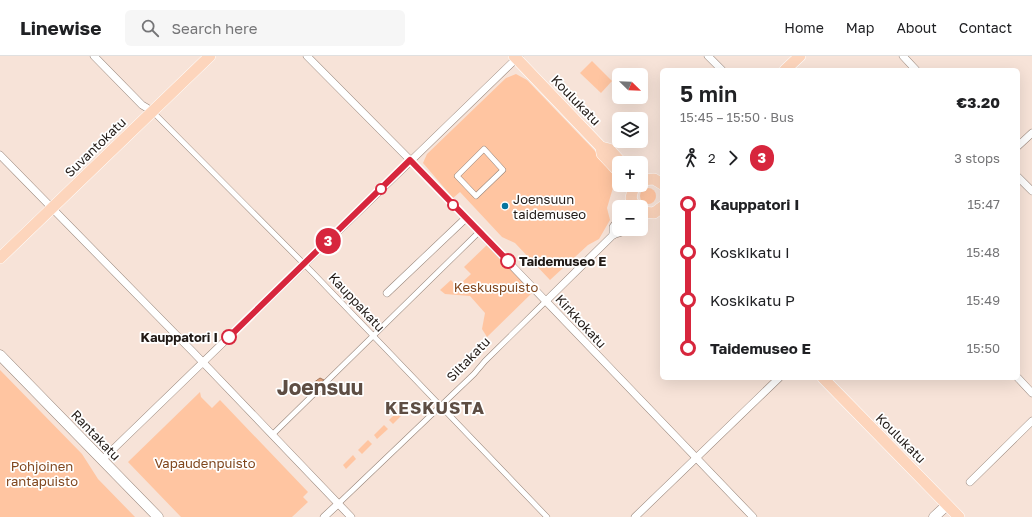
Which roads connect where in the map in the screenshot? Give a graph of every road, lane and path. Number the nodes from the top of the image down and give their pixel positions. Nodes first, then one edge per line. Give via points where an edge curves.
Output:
1 (94, 56) edge
2 (210, 56) edge
3 (307, 56) edge
4 (708, 56) edge
5 (800, 56) edge
6 (903, 56) edge
7 (516, 57) edge
8 (720, 68) edge
9 (787, 68) edge
10 (914, 68) edge
11 (152, 111) junction
12 (1032, 133) edge
13 (1020, 144) edge
14 (601, 147) junction
15 (0, 155) edge
16 (616, 156) edge
17 (410, 160) junction
18 (612, 165) edge
19 (503, 170) joint
20 (648, 179) edge
21 (1020, 179) edge
22 (660, 182) edge
23 (1032, 191) edge
24 (52, 208) junction
25 (648, 212) edge
26 (659, 212) edge
27 (466, 218) junction
28 (479, 232) junction
29 (612, 236) edge
30 (0, 258) edge
31 (304, 265) junction
32 (387, 294) dead end
33 (546, 301) junction
34 (372, 336) junction
35 (0, 355) edge
36 (0, 361) edge
37 (203, 363) junction
38 (16, 371) junction
39 (777, 380) edge
40 (825, 380) edge
41 (1020, 380) edge
42 (1032, 393) edge
43 (440, 406) junction
44 (1032, 421) edge
45 (272, 435) junction
46 (695, 458) junction
47 (102, 460) junction
48 (970, 482) dead end
49 (338, 504) junction
50 (947, 505) junction
51 (158, 517) edge
52 (324, 517) edge
53 (351, 517) edge
54 (547, 517) edge
55 (635, 517) edge
56 (753, 517) edge
57 (934, 517) edge
58 (959, 517) edge

1 - 11 street, Kauppakatu via 142,105
2 - 11 main road, Suvantokatu
3 - 17 street, Kirkkokatu
4 - 8 street
5 - 9 main road
6 - 10 street
7 - 14 main road, Koulukatu
7 - 17 street
11 - 24 main road, Suvantokatu
11 - 31 street, Kauppakatu
12 - 13 street
14 - 16 main road, Koulukatu via 609,149
14 - 18 main road, Koulukatu via 602,154
15 - 24 street
17 - 27 street, Kirkkokatu
17 - 31 street
19 - 19 street via 484,150 457,176 476,196
20 - 22 main road
21 - 23 street
24 - 30 main road, Suvantokatu
24 - 37 street
25 - 26 main road
27 - 28 street, Kirkkokatu
27 - 32 street
28 - 33 street, Kirkkokatu
28 - 34 street
29 - 33 street, Siltakatu
31 - 34 street, Kauppakatu
31 - 37 street
33 - 43 street, Siltakatu
33 - 46 street, Kirkkokatu
34 - 43 street, Kauppakatu
34 - 45 street
35 - 38 main road, Rantakatu
36 - 38 main road, Rantakatu
37 - 45 street
37 - 47 street
38 - 47 main road, Rantakatu
39 - 46 street
40 - 50 main road, Koulukatu
41 - 42 street
43 - 49 street, Siltakatu
43 - 54 street, Kauppakatu
44 - 48 street
45 - 49 street
46 - 55 street
46 - 56 street, Kirkkokatu
47 - 51 main road, Rantakatu
49 - 52 street, Siltakatu
49 - 53 street
50 - 57 main road
50 - 58 main road, Koulukatu

